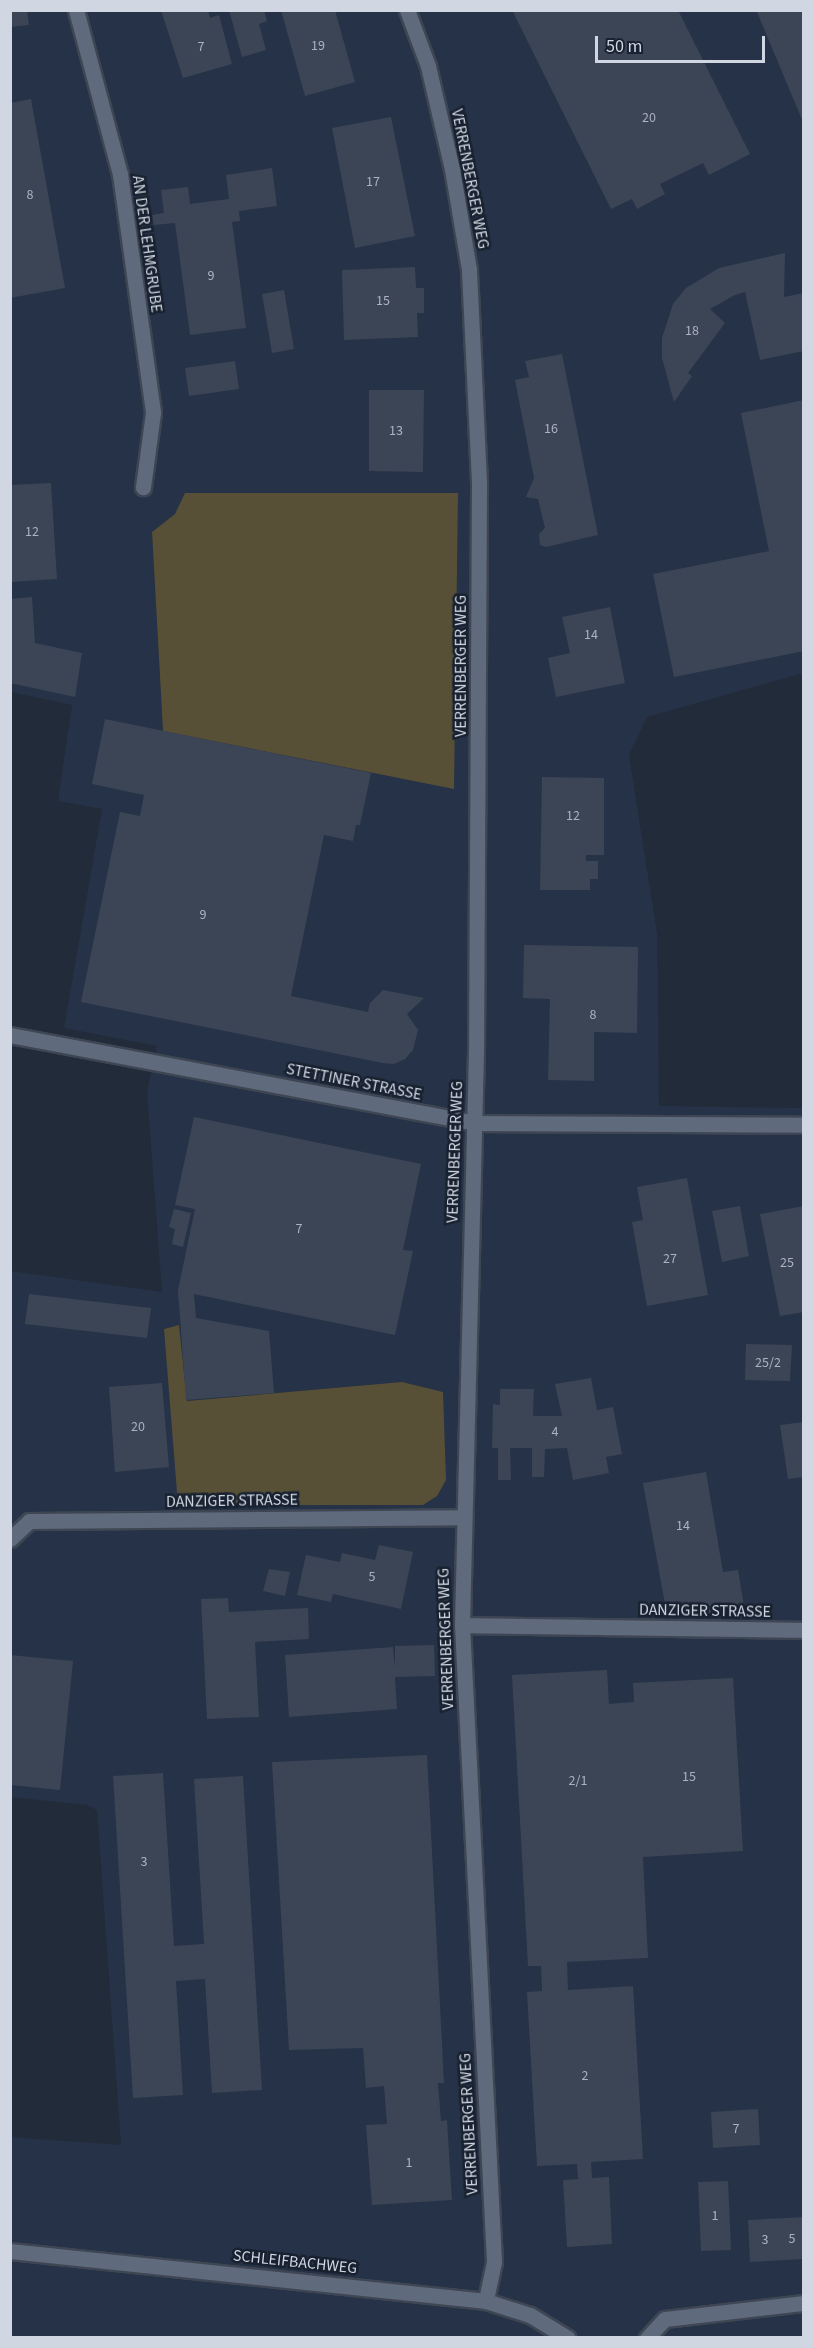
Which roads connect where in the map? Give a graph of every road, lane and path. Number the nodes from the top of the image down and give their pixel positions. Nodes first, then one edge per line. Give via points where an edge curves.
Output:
1 (76, 10) edge
2 (406, 10) edge
3 (143, 487) dead end
4 (10, 1035) edge
5 (474, 1123) junction
6 (804, 1125) edge
7 (462, 1517) junction
8 (10, 1539) edge
9 (462, 1625) junction
10 (804, 1630) edge
11 (10, 2252) edge
12 (486, 2301) junction
13 (804, 2303) edge
14 (568, 2337) edge
15 (647, 2337) edge

1 - 3 street, AN DER LEHMGRUBE via 121,186 153,413
2 - 5 street, VERRENBERGER WEG via 428,66 452,169 469,270 479,485
4 - 5 street, STETTINER STRASSE
5 - 6 street, STETTINER STRASSE
5 - 7 street, VERRENBERGER WEG
7 - 8 street, DANZIGER STRASSE via 29,1521
7 - 9 street, VERRENBERGER WEG
9 - 10 street, DANZIGER STRASSE
9 - 12 street, VERRENBERGER WEG via 494,2262
11 - 12 street, SCHLEIFBACHWEG
12 - 14 street, SCHLEIFBACHWEG via 530,2315
13 - 15 street via 665,2319

